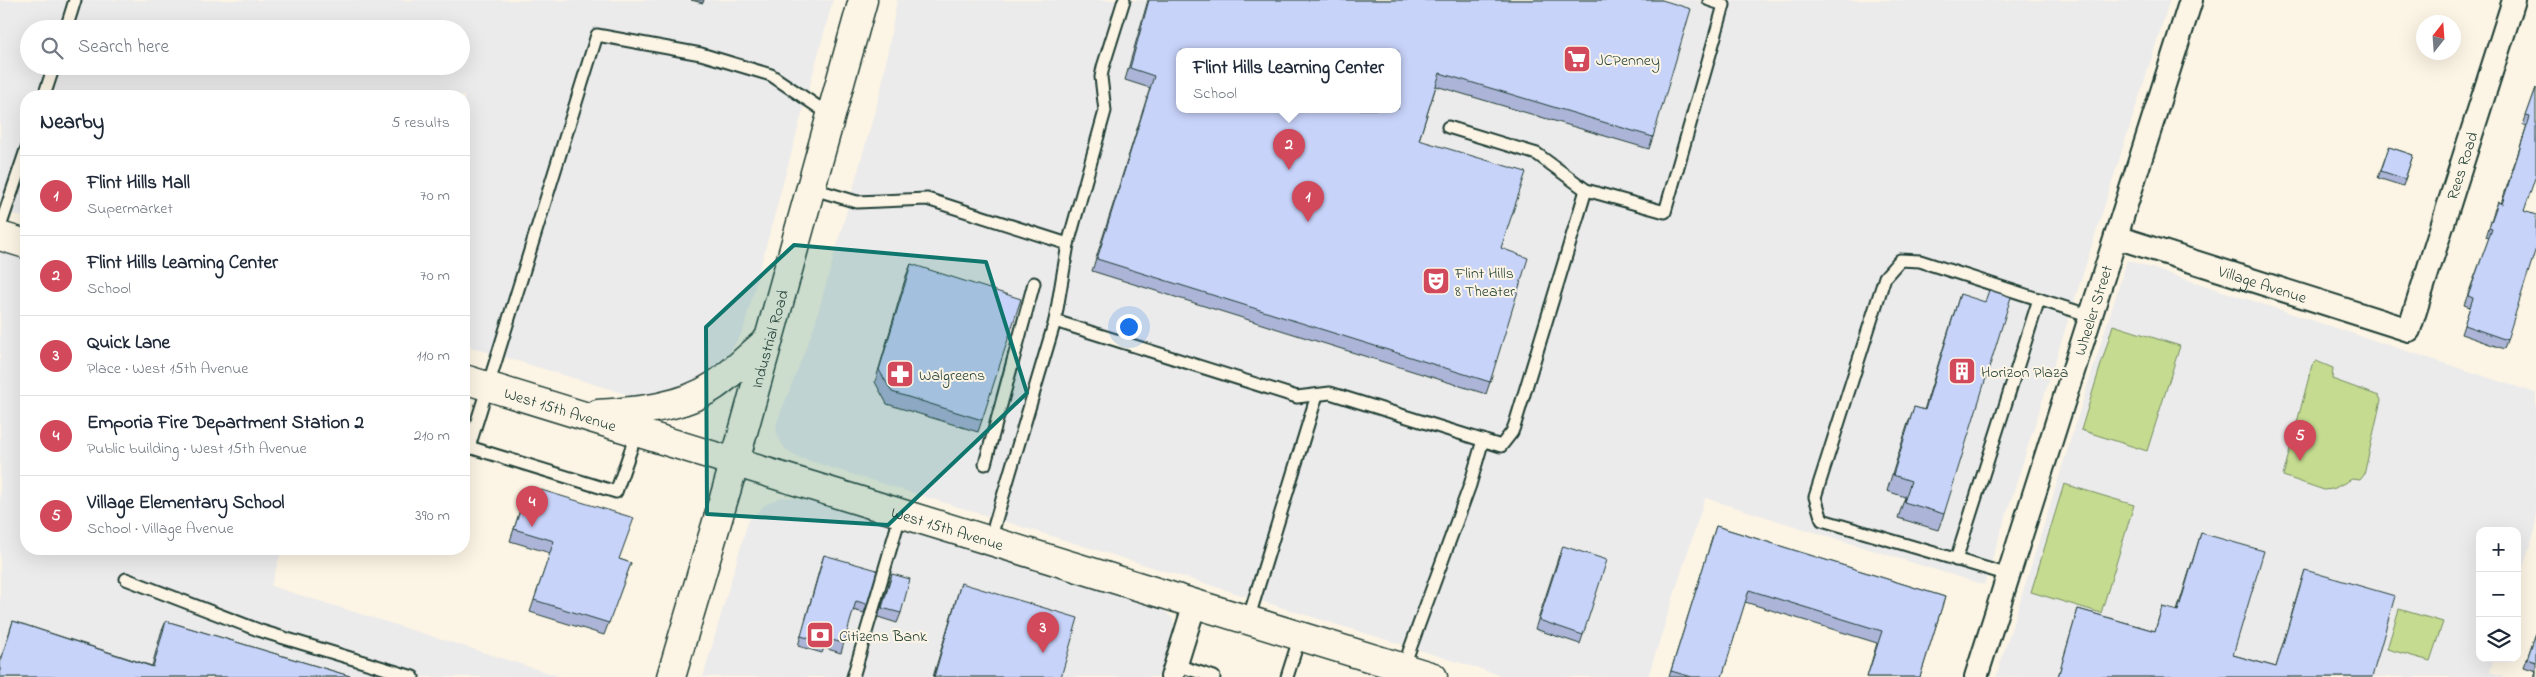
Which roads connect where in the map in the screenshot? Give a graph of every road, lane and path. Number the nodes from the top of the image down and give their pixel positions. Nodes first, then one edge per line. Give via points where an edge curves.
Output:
1 (75, 0) edge
2 (863, 0) edge
3 (1124, 0) edge
4 (1709, 0) edge
5 (2191, 0) edge
6 (2514, 0) edge
7 (69, 20) edge
8 (51, 75) edge
9 (46, 90) edge
10 (830, 115) junction
11 (1448, 127) dead end
12 (20, 168) edge
13 (810, 188) junction
14 (1586, 190) junction
15 (0, 227) edge
16 (0, 236) edge
17 (2116, 237) junction
18 (20, 242) edge
19 (1068, 244) junction
20 (1034, 283) dead end
21 (2039, 299) junction
22 (2091, 316) junction
23 (1055, 321) junction
24 (2409, 330) joint
25 (768, 340) junction
26 (470, 381) edge
27 (489, 386) junction
28 (1317, 395) junction
29 (581, 415) junction
30 (637, 432) junction
31 (1484, 440) junction
32 (470, 444) edge
33 (470, 447) edge
34 (735, 461) junction
35 (985, 464) dead end
36 (902, 512) junction
37 (990, 540) junction
38 (1956, 560) junction
39 (2009, 575) junction
40 (126, 579) dead end
41 (1196, 604) junction
42 (1248, 620) junction
43 (1300, 636) junction
44 (1403, 668) junction
45 (1174, 671) edge
46 (412, 677) edge
47 (672, 677) edge
48 (853, 677) edge
49 (1214, 677) edge
50 (1287, 677) edge
51 (1433, 677) edge
52 (1976, 677) edge

1 - 7 lane
2 - 10 street, Industrial Road
3 - 19 lane via 1101,77 1105,111
4 - 14 lane via 1724,5 1665,212
5 - 17 street, Wheeler Street
6 - 24 street, Rees Road
8 - 9 lane
10 - 13 street, Industrial Road
10 - 27 lane via 771,75 701,54 597,35
11 - 14 lane via 1537,154
12 - 15 lane
13 - 19 lane via 857,202 927,199
13 - 25 street, Industrial Road
14 - 31 lane via 1512,432 1501,446
16 - 18 street
17 - 22 street, Wheeler Street
17 - 24 street, Village Avenue
19 - 23 lane
20 - 35 lane
21 - 22 lane
21 - 38 lane
21 - 38 lane via 1920,261 1900,260 1885,276 1815,497 1822,520
22 - 39 street, Wheeler Street
23 - 28 lane via 1297,397
23 - 37 lane
25 - 29 street via 714,386 694,396 658,407
25 - 34 street, Industrial Road
26 - 27 street, West 15th Avenue
27 - 29 street, West 15th Avenue
27 - 32 lane
28 - 31 lane via 1330,393
28 - 42 lane
29 - 30 street, West 15th Avenue
30 - 33 lane via 616,492
30 - 34 street, West 15th Avenue
31 - 44 lane
34 - 36 street, West 15th Avenue
34 - 47 street, Industrial Road
36 - 37 street, West 15th Avenue
36 - 48 lane
37 - 41 street, West 15th Avenue
38 - 39 lane
39 - 52 street, Wheeler Street
40 - 46 lane via 260,631
41 - 42 street, West 15th Avenue
41 - 45 street
42 - 43 street, West 15th Avenue
43 - 44 street, West 15th Avenue
43 - 50 lane
44 - 51 street, West 15th Avenue
45 - 49 lane

